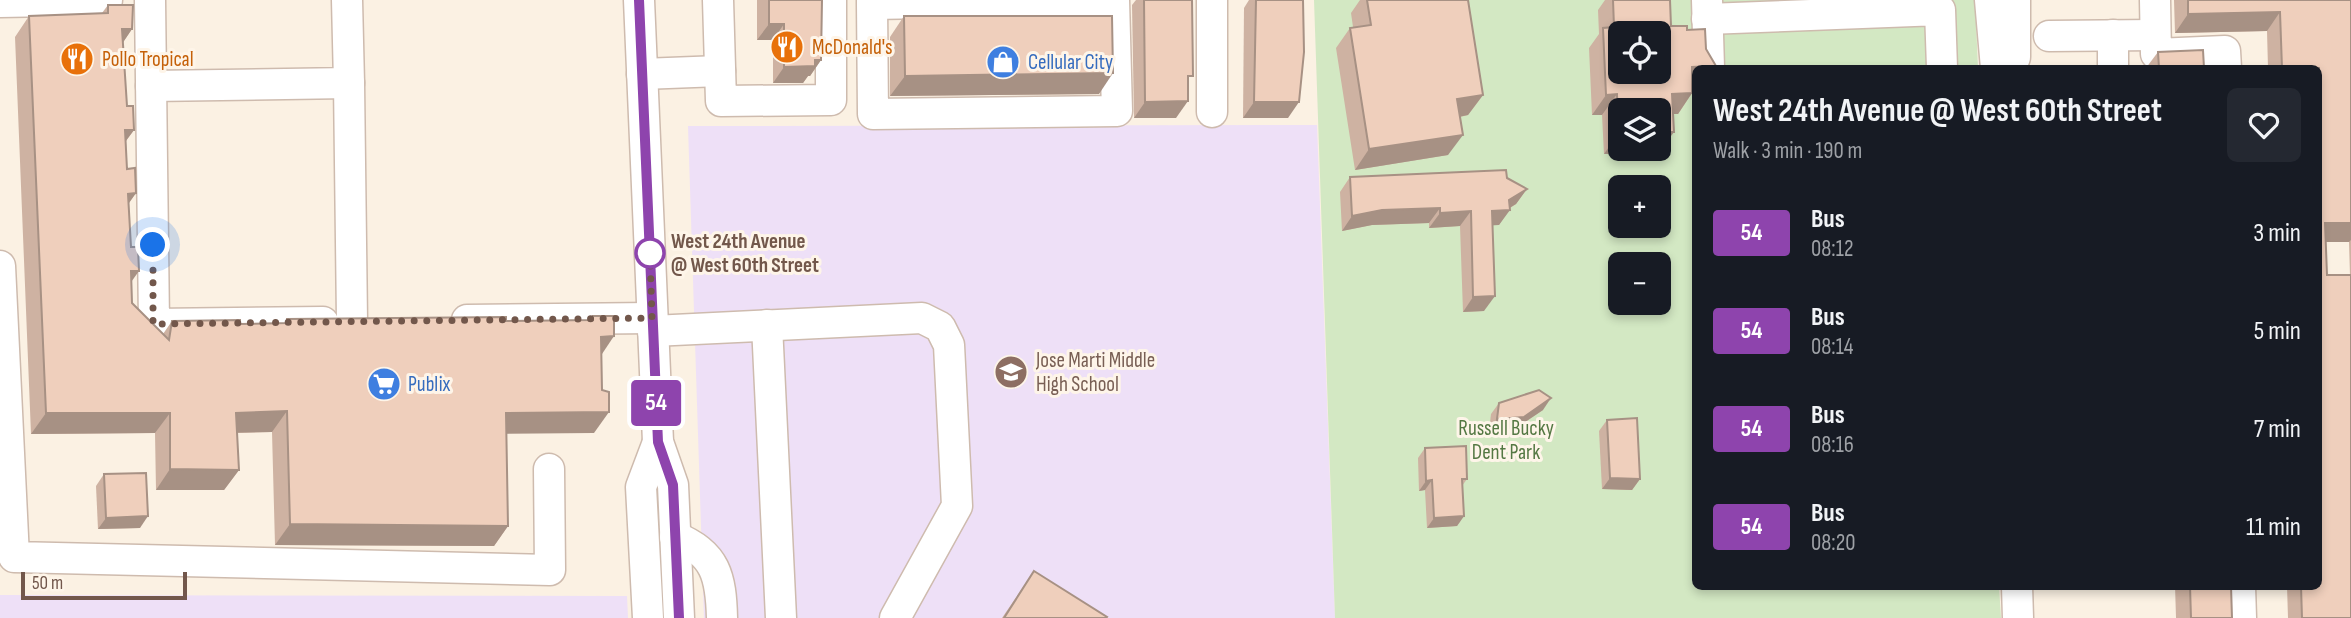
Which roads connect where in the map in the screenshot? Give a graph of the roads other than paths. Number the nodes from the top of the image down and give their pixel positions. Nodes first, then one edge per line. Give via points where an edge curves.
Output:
1 (107, 0) edge
2 (150, 0) edge
3 (347, 0) edge
4 (639, 0) edge
5 (718, 0) edge
6 (831, 0) edge
7 (1114, 0) edge
8 (1212, 0) edge
9 (1990, 0) edge
10 (2015, 0) edge
11 (2155, 0) edge
12 (0, 2) edge
13 (872, 2) edge
14 (1940, 5) edge
15 (1707, 9) edge
16 (2113, 35) junction
17 (2155, 35) junction
18 (2049, 36) dead end
19 (1709, 65) edge
20 (1942, 65) edge
21 (1996, 65) edge
22 (2012, 65) edge
23 (2113, 65) edge
24 (2226, 65) edge
25 (720, 71) junction
26 (642, 74) junction
27 (349, 83) junction
28 (151, 86) junction
29 (1212, 112) dead end
30 (0, 266) edge
31 (439, 320) edge
32 (653, 324) junction
33 (767, 325) junction
34 (658, 442) junction
35 (549, 469) dead end
36 (676, 537) junction
37 (2017, 590) edge
38 (2240, 590) edge
39 (648, 618) edge
40 (679, 618) edge
41 (722, 618) edge
42 (781, 618) edge
43 (895, 618) edge
44 (2018, 618) edge
45 (2241, 618) edge

1 - 12 street
2 - 28 street
3 - 27 street
4 - 26 street
5 - 25 street
6 - 25 street via 831,100 721,102
7 - 13 street
7 - 13 street via 1117,111 873,114
8 - 29 street
9 - 21 street
10 - 22 street
11 - 17 street
14 - 15 street
14 - 20 street
15 - 19 street
16 - 17 street
16 - 18 street
16 - 23 street
17 - 24 street via 2156,54 2225,51
25 - 26 street
26 - 32 street
27 - 28 street
27 - 28 street via 364,321 153,324
30 - 35 street via 14,557 550,570
31 - 32 street
32 - 33 street
32 - 34 street
33 - 42 street
33 - 43 street via 922,318 940,327 946,336 957,506
34 - 36 street via 673,485
34 - 39 street via 641,487
36 - 40 street
36 - 41 street via 710,558 721,592
37 - 44 street
38 - 45 street

